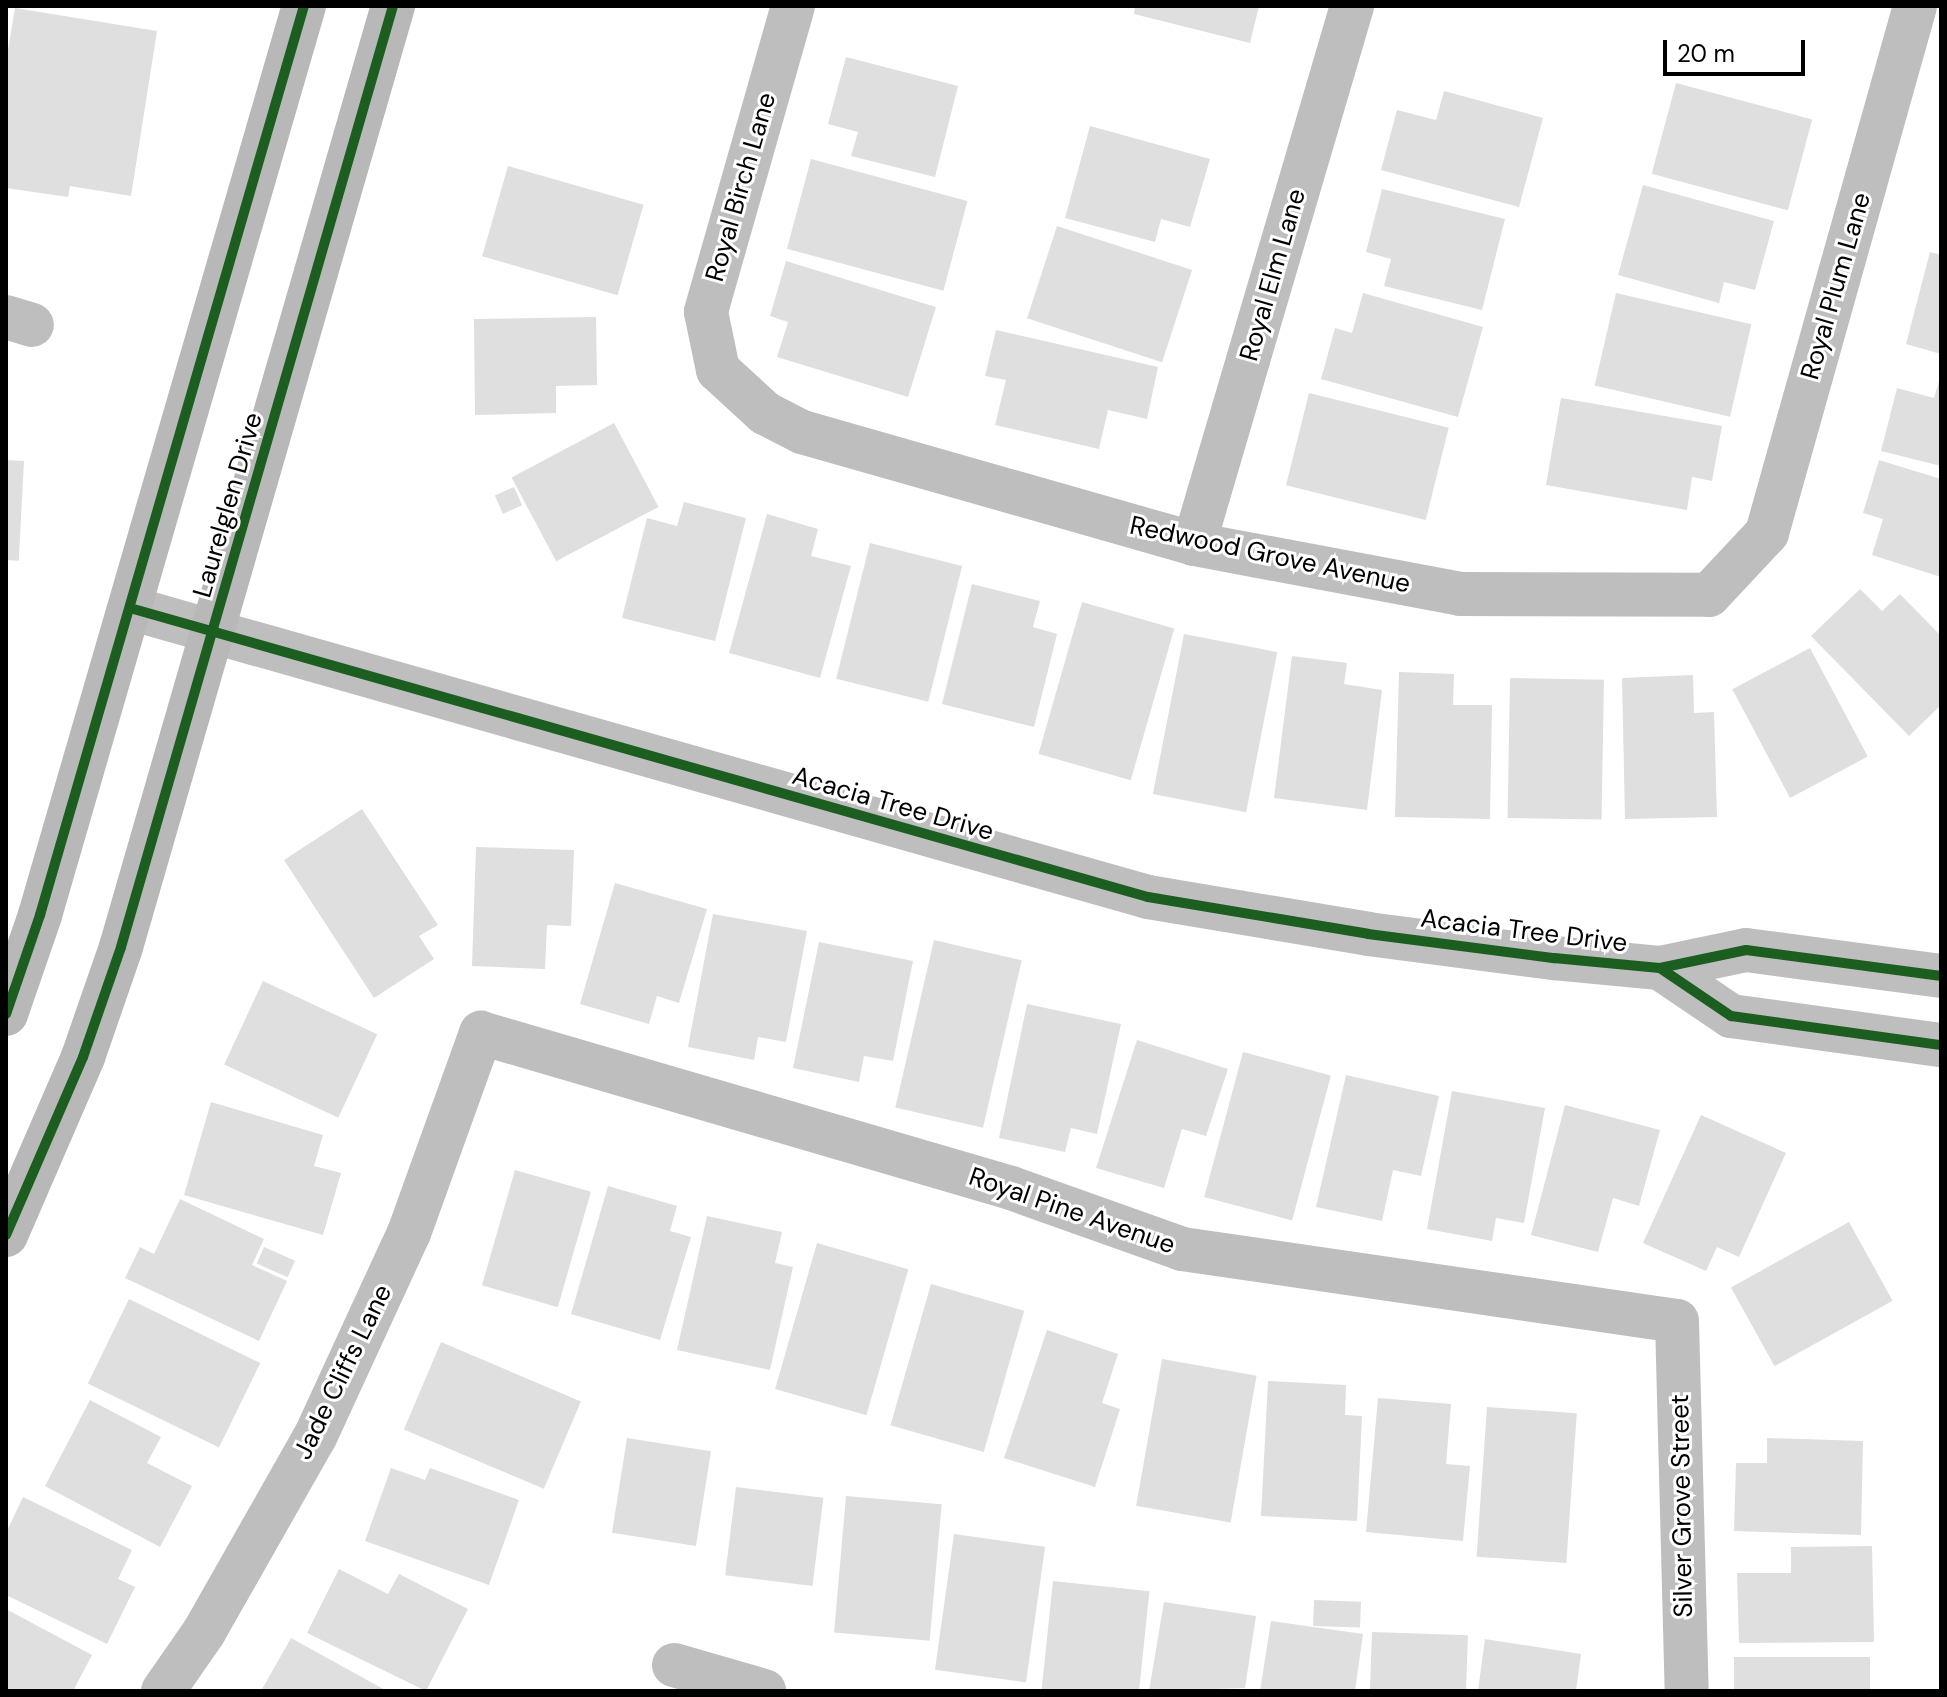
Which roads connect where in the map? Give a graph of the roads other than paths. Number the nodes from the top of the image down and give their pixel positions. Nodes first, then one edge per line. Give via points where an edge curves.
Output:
1 (304, 6) edge
2 (393, 6) edge
3 (793, 6) edge
4 (1352, 6) edge
5 (1915, 6) edge
6 (718, 370) joint
7 (1194, 544) junction
8 (1746, 559) joint
9 (130, 608) junction
10 (214, 631) junction
11 (1660, 968) junction
12 (1941, 976) edge
13 (6, 1014) edge
14 (481, 1033) joint
15 (1941, 1045) edge
16 (6, 1235) edge
17 (1677, 1321) joint
18 (674, 1665) dead end
19 (163, 1691) edge
20 (764, 1691) edge
21 (1687, 1691) edge

1 - 9 street
2 - 10 street, Laurelglen Drive
3 - 6 street, Royal Birch Lane via 706,312
4 - 7 street, Royal Elm Lane
5 - 8 street, Royal Plum Lane via 1767,533
6 - 7 street, Redwood Grove Avenue via 765,413 802,432
7 - 8 street, Redwood Grove Avenue via 1460,594 1709,595
9 - 10 street, Acacia Tree Drive
9 - 13 street
10 - 11 street, Acacia Tree Drive via 1148,897 1368,934
10 - 16 street, Laurelglen Drive via 93,1030
11 - 12 street, Acacia Tree Drive via 1746,950
11 - 15 street, Acacia Tree Drive via 1731,1016
14 - 17 street, Royal Pine Avenue via 1011,1188 1182,1249
14 - 19 street, Jade Cliffs Lane via 409,1233 315,1437 204,1632
17 - 21 street, Silver Grove Street
18 - 20 street

